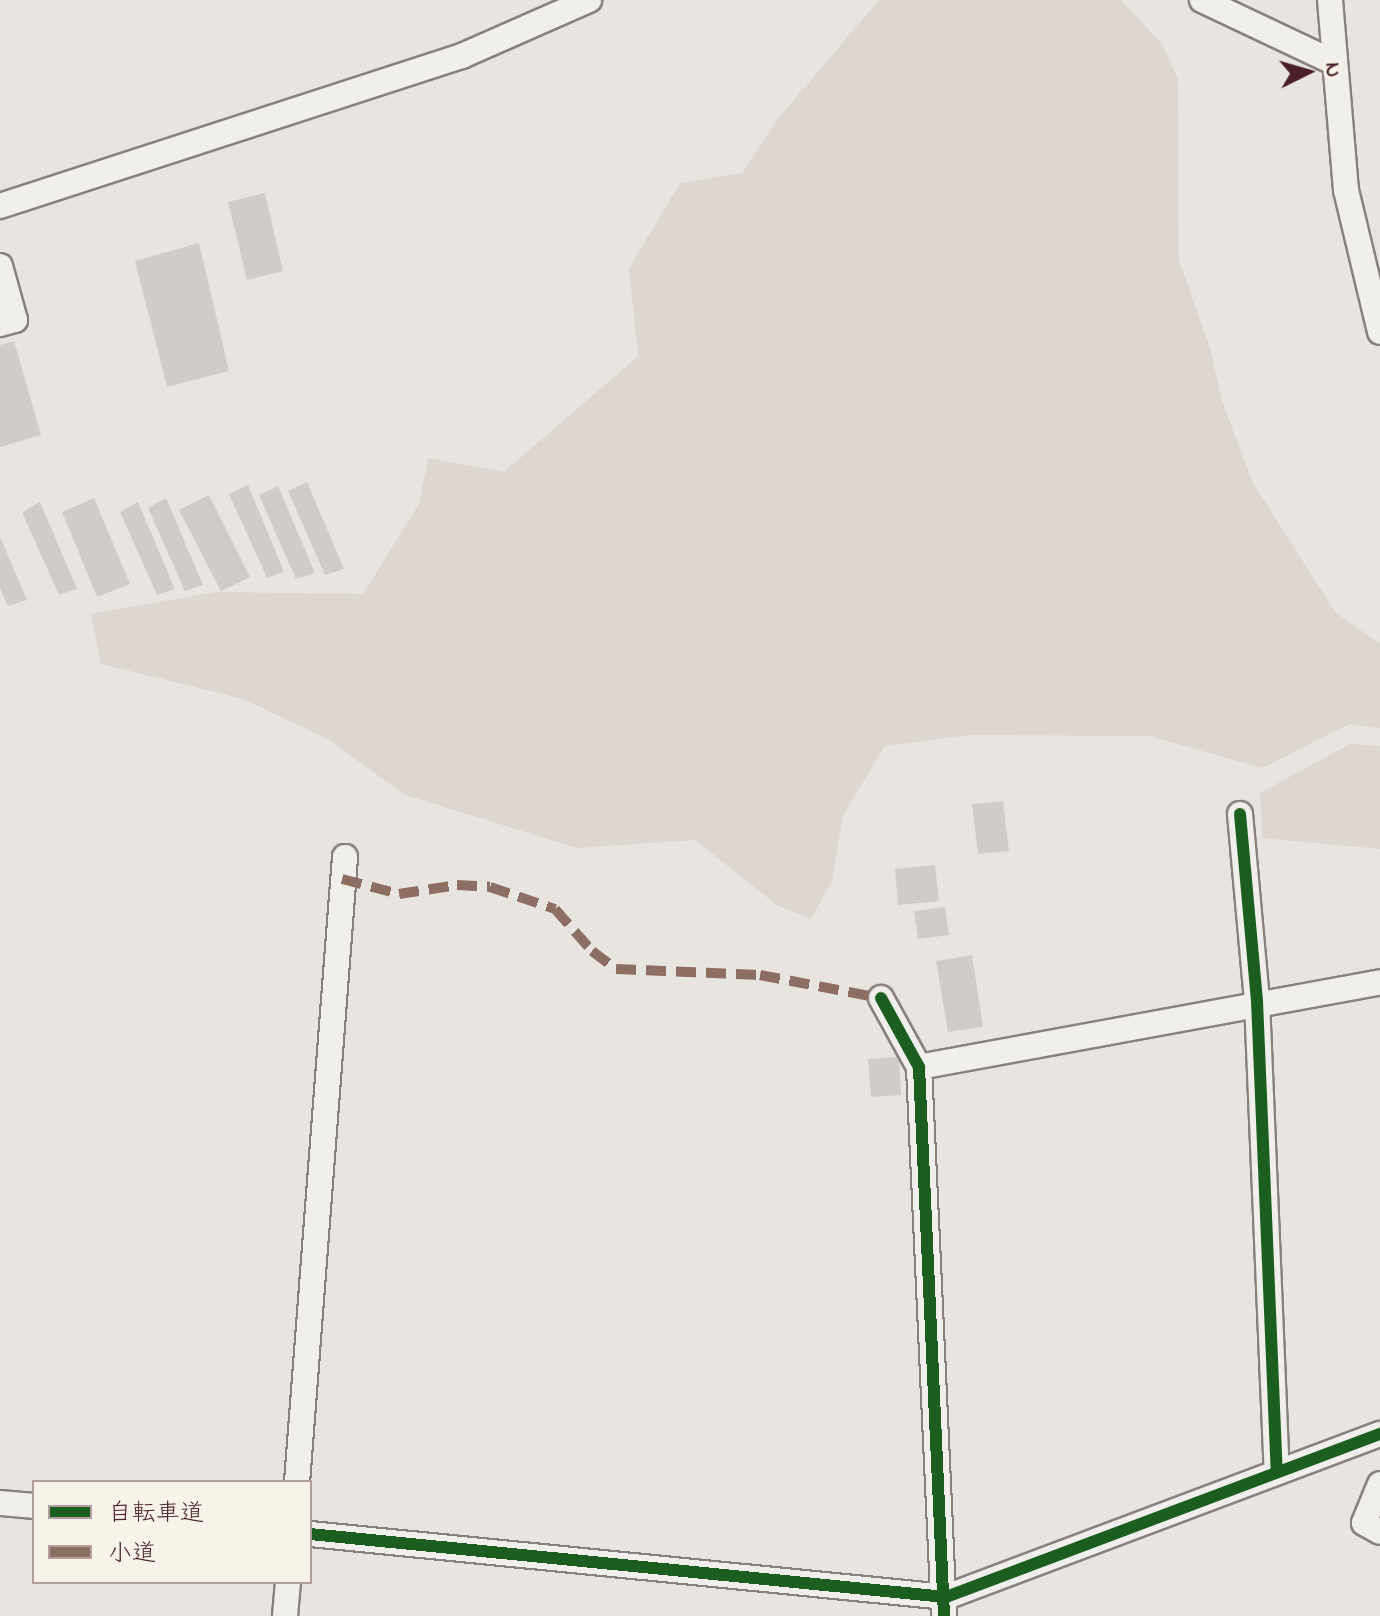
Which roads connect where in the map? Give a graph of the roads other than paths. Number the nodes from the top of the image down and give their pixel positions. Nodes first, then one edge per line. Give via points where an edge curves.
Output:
1 (589, 0) edge
2 (1202, 0) edge
3 (1330, 0) edge
4 (1333, 62) junction
5 (0, 206) edge
6 (0, 266) edge
7 (0, 324) edge
8 (1380, 332) edge
9 (1240, 814) dead end
10 (345, 857) dead end
11 (1380, 982) edge
12 (881, 998) dead end
13 (1257, 1001) junction
14 (919, 1067) junction
15 (1380, 1434) edge
16 (1277, 1471) junction
17 (297, 1480) edge
18 (1380, 1484) edge
19 (0, 1503) edge
20 (32, 1506) edge
21 (1380, 1532) edge
22 (312, 1534) edge
23 (288, 1584) edge
24 (945, 1607) edge
25 (285, 1616) edge

1 - 5 street via 462,56
2 - 4 street
3 - 4 street
4 - 8 street via 1346,190
6 - 7 street via 15,320
9 - 13 street
10 - 17 street
11 - 13 street
12 - 14 street
13 - 14 street
13 - 16 street
14 - 24 street
15 - 16 street
16 - 24 street
18 - 21 street via 1364,1523
19 - 20 street
22 - 24 street
23 - 25 street

